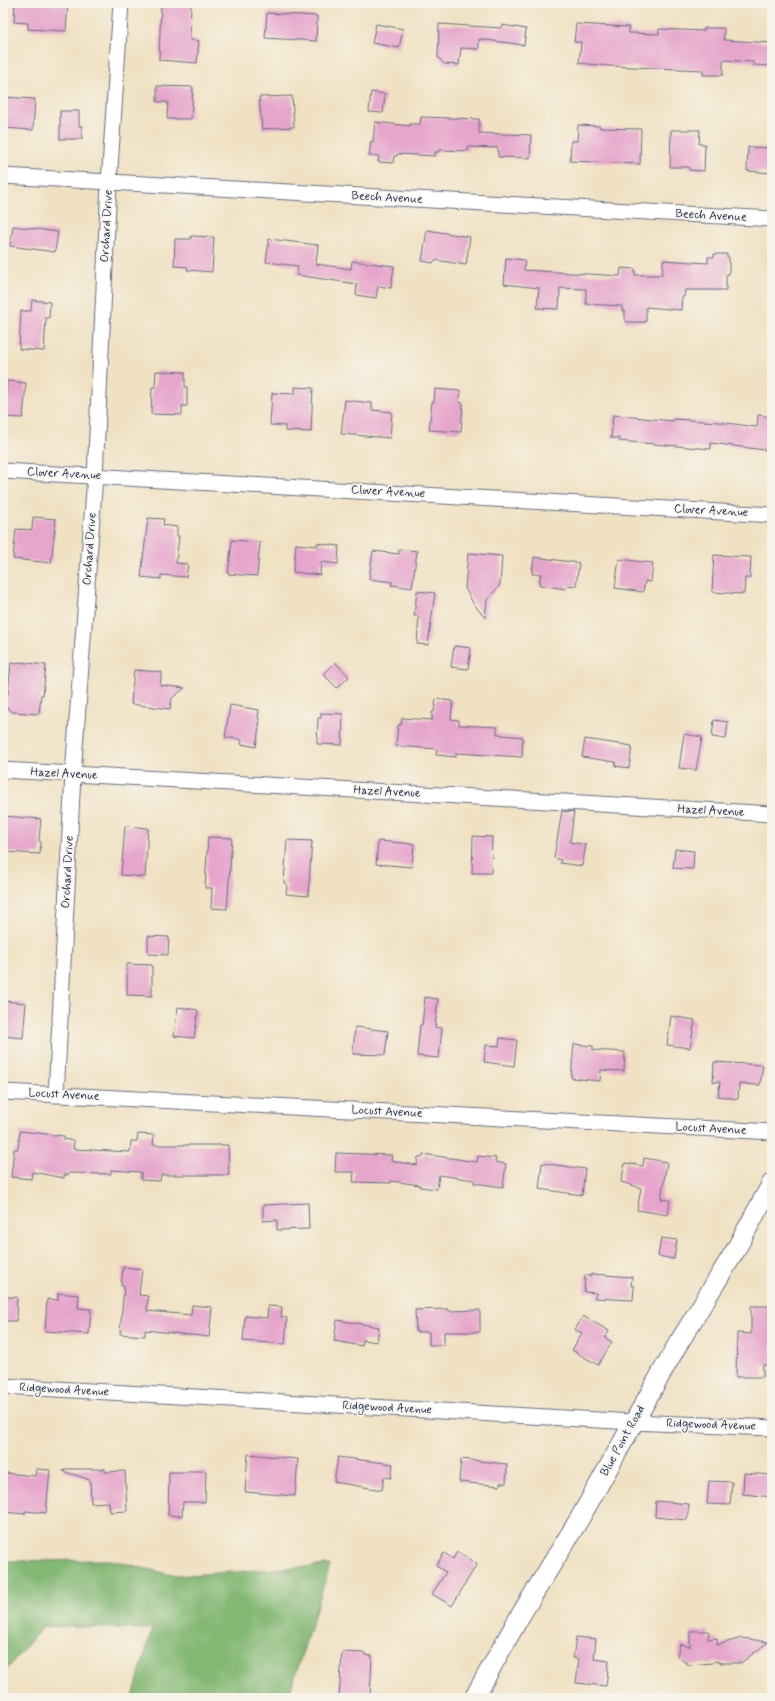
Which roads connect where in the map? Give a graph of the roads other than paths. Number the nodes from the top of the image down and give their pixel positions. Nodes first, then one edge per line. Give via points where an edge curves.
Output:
1 (121, 3) edge
2 (3, 176) edge
3 (109, 183) junction
4 (772, 219) edge
5 (3, 471) edge
6 (95, 476) junction
7 (772, 515) edge
8 (3, 770) edge
9 (73, 775) junction
10 (772, 814) edge
11 (3, 1092) edge
12 (56, 1095) junction
13 (772, 1132) edge
14 (772, 1183) edge
15 (3, 1386) edge
16 (633, 1422) junction
17 (772, 1428) edge
18 (474, 1698) edge

1 - 3 street, Orchard Drive
2 - 3 street, Beech Avenue
3 - 4 street, Beech Avenue
3 - 6 street, Orchard Drive
5 - 6 street, Clover Avenue
6 - 7 street, Clover Avenue
6 - 9 street, Orchard Drive
8 - 9 street, Hazel Avenue
9 - 10 street, Hazel Avenue
9 - 12 street, Orchard Drive
11 - 12 street, Locust Avenue
12 - 13 street, Locust Avenue
14 - 16 street, Blue Point Road via 735,1251
15 - 16 street, Ridgewood Avenue
16 - 17 street, Ridgewood Avenue
16 - 18 street, Blue Point Road

